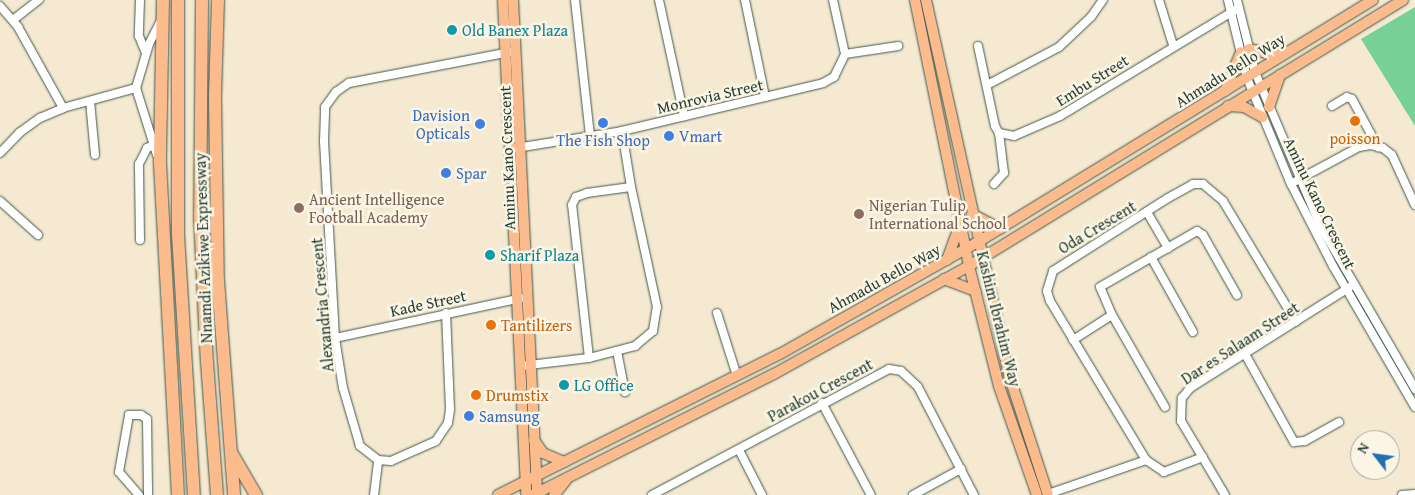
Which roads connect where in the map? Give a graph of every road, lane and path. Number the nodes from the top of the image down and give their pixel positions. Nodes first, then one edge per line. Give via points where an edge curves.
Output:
1 (39, 0) edge
2 (140, 0) edge
3 (163, 0) edge
4 (178, 0) edge
5 (202, 0) edge
6 (218, 0) edge
7 (503, 0) edge
8 (513, 0) edge
9 (575, 0) edge
10 (659, 0) edge
11 (745, 0) edge
12 (833, 0) edge
13 (915, 0) edge
14 (926, 0) edge
15 (1103, 0) edge
16 (1159, 0) edge
17 (1228, 0) edge
18 (1403, 0) edge
19 (1370, 2) edge
20 (1238, 4) edge
21 (0, 6) edge
22 (1230, 11) junction
23 (163, 18) junction
24 (13, 20) junction
25 (898, 46) dead end
26 (978, 46) dead end
27 (1173, 46) junction
28 (517, 51) junction
29 (1245, 51) junction
30 (146, 53) junction
31 (506, 53) junction
32 (845, 54) junction
33 (1282, 56) junction
34 (1281, 74) junction
35 (1251, 75) junction
36 (987, 85) junction
37 (136, 88) junction
38 (1256, 88) junction
39 (1225, 91) junction
40 (765, 97) junction
41 (90, 101) junction
42 (1228, 106) junction
43 (1332, 106) dead end
44 (1269, 107) junction
45 (63, 108) junction
46 (684, 116) junction
47 (1262, 117) junction
48 (622, 131) junction
49 (999, 133) junction
50 (590, 136) junction
51 (154, 145) junction
52 (1378, 146) junction
53 (522, 148) junction
54 (510, 149) junction
55 (0, 153) edge
56 (95, 156) dead end
57 (160, 163) junction
58 (1300, 179) junction
59 (994, 184) dead end
60 (1291, 184) junction
61 (631, 187) junction
62 (0, 201) edge
63 (1415, 205) edge
64 (1147, 212) junction
65 (972, 214) junction
66 (200, 216) junction
67 (961, 221) junction
68 (1000, 229) junction
69 (38, 236) dead end
70 (140, 240) dead end
71 (978, 242) junction
72 (999, 247) junction
73 (1168, 248) junction
74 (966, 249) junction
75 (981, 258) junction
76 (1151, 258) junction
77 (947, 260) junction
78 (969, 266) junction
79 (164, 274) junction
80 (985, 275) junction
81 (944, 279) junction
82 (218, 281) junction
83 (1354, 285) junction
84 (1346, 290) junction
85 (976, 292) junction
86 (1236, 295) dead end
87 (522, 298) junction
88 (446, 313) junction
89 (717, 313) dead end
90 (181, 315) junction
91 (1112, 315) junction
92 (1296, 322) junction
93 (1193, 332) dead end
94 (335, 338) junction
95 (1072, 340) junction
96 (617, 351) junction
97 (1244, 354) junction
98 (589, 358) junction
99 (521, 366) junction
100 (532, 366) junction
101 (737, 376) junction
102 (1415, 389) edge
103 (625, 392) dead end
104 (822, 403) junction
105 (1415, 407) edge
106 (1165, 408) dead end
107 (1339, 422) dead end
108 (534, 440) junction
109 (229, 450) junction
110 (739, 450) junction
111 (1203, 457) junction
112 (378, 460) junction
113 (1146, 460) junction
114 (564, 462) junction
115 (961, 469) junction
116 (529, 476) junction
117 (568, 478) junction
118 (177, 493) edge
119 (536, 494) edge
120 (655, 494) edge
121 (1048, 494) edge
122 (1415, 494) edge
123 (138, 495) edge
124 (148, 495) edge
125 (194, 495) edge
126 (217, 495) edge
127 (234, 495) edge
128 (256, 495) edge
129 (374, 495) edge
130 (498, 495) edge
131 (526, 495) edge
132 (554, 495) edge
133 (762, 495) edge
134 (871, 495) edge
135 (913, 495) edge
136 (974, 495) edge
137 (1037, 495) edge
138 (1225, 495) edge
139 (1402, 495) edge

1 - 24 street
2 - 30 street via 139,36
3 - 23 highway
4 - 90 highway, Nnamdi Azikiwe Expressway via 176,133
5 - 66 highway, Nnamdi Azikiwe Expressway
6 - 82 highway, Nnamdi Azikiwe Expressway via 215,98
7 - 31 main road, Aminu Kano Crescent
8 - 28 main road, Aminu Kano Crescent
9 - 50 street
10 - 46 street
11 - 40 street
12 - 32 street
13 - 67 main road, Kashim Ibrahim Way
14 - 65 main road, Kashim Ibrahim Way
15 - 36 street via 1091,17 1059,47
16 - 27 street
17 - 22 street, Aminu Kano Crescent
18 - 34 main road, Ahmadu Bello Way
19 - 33 main road, Ahmadu Bello Way
20 - 22 street, Embu Street
20 - 29 street, Aminu Kano Crescent
21 - 24 street
22 - 27 street, Embu Street
22 - 29 street, Aminu Kano Crescent
23 - 30 street
23 - 57 highway
24 - 45 street
25 - 32 street
26 - 36 street
27 - 49 street, Embu Street via 1036,129 1014,136
28 - 31 street, Alexandria Crescent
28 - 53 main road, Aminu Kano Crescent
29 - 33 main road
29 - 35 street, Aminu Kano Crescent
29 - 39 main road
30 - 37 street
31 - 54 main road, Aminu Kano Crescent
31 - 94 street, Alexandria Crescent via 349,83 329,100 324,116 324,141
32 - 40 street, Monrovia Street via 834,77 823,84
33 - 35 main road, Ahmadu Bello Way
34 - 38 main road, Ahmadu Bello Way
34 - 44 main road via 1270,96
35 - 38 street, Aminu Kano Crescent
35 - 39 main road, Ahmadu Bello Way
36 - 49 street
37 - 41 street
37 - 51 street
38 - 42 main road, Ahmadu Bello Way
38 - 44 street, Aminu Kano Crescent
38 - 47 street, Aminu Kano Crescent
39 - 68 main road, Ahmadu Bello Way
40 - 46 street, Monrovia Street
41 - 45 street
41 - 56 street
42 - 47 main road via 1244,107
42 - 72 main road, Ahmadu Bello Way
43 - 52 street via 1347,97 1352,98
44 - 58 street, Aminu Kano Crescent
45 - 55 street via 28,126
46 - 48 street, Monrovia Street
47 - 60 street, Aminu Kano Crescent
48 - 50 street, Monrovia Street
48 - 61 street
49 - 59 street via 1004,173
50 - 53 street, Monrovia Street
51 - 57 street
51 - 70 street via 147,148 139,164
52 - 58 street via 1359,147
52 - 63 street via 1392,155
53 - 54 street, Monrovia Street
53 - 87 main road, Aminu Kano Crescent
54 - 87 main road, Aminu Kano Crescent
57 - 79 highway
58 - 60 street
58 - 83 street, Aminu Kano Crescent via 1320,225
60 - 84 street, Aminu Kano Crescent
61 - 96 street via 657,320 645,339
61 - 98 street via 587,193 576,197 572,205
62 - 69 street
64 - 73 street
64 - 92 street, Oda Crescent via 1193,184 1203,184 1214,191
64 - 95 street, Oda Crescent via 1054,271 1047,291
65 - 68 main road
65 - 71 main road, Kashim Ibrahim Way
66 - 82 highway
66 - 126 highway, Nnamdi Azikiwe Expressway
67 - 74 main road, Kashim Ibrahim Way
67 - 77 main road
68 - 71 main road, Ahmadu Bello Way
71 - 74 main road, Ahmadu Bello Way
71 - 75 main road, Kashim Ibrahim Way
72 - 75 main road, Ahmadu Bello Way
72 - 80 main road
73 - 76 street
73 - 86 street via 1197,231 1203,235
74 - 77 main road, Ahmadu Bello Way
74 - 78 main road, Kashim Ibrahim Way
75 - 78 main road, Ahmadu Bello Way
75 - 80 main road, Kashim Ibrahim Way
76 - 91 street via 1100,287
76 - 93 street
77 - 101 main road, Ahmadu Bello Way
78 - 81 main road, Ahmadu Bello Way
78 - 85 main road, Kashim Ibrahim Way
79 - 90 highway
79 - 118 highway
80 - 121 main road, Kashim Ibrahim Way via 1009,375
81 - 85 main road
81 - 117 main road, Ahmadu Bello Way via 774,374
82 - 109 highway, Nnamdi Azikiwe Expressway
83 - 84 street, Dar es Salaam Street
83 - 102 street, Aminu Kano Crescent
84 - 92 street, Dar es Salaam Street
84 - 105 street, Aminu Kano Crescent
85 - 137 main road, Kashim Ibrahim Way via 999,386
87 - 88 street, Kade Street
87 - 99 main road, Aminu Kano Crescent
87 - 100 main road, Aminu Kano Crescent
88 - 94 street, Kade Street
88 - 112 street via 448,423 436,441 391,461
89 - 101 street
90 - 125 highway, Nnamdi Azikiwe Expressway
91 - 95 street
91 - 106 street
92 - 97 street, Dar es Salaam Street
94 - 112 street, Alexandria Crescent via 343,388 360,446
95 - 113 street, Oda Crescent
96 - 98 street
96 - 103 street
97 - 107 street via 1294,442 1305,441
97 - 111 street, Dar es Salaam Street via 1190,388 1182,398 1181,421
98 - 100 street
99 - 100 street
99 - 116 main road, Aminu Kano Crescent
100 - 108 main road, Aminu Kano Crescent
101 - 114 main road, Ahmadu Bello Way
104 - 110 street, Parakou Crescent
104 - 115 street, Parakou Crescent via 878,373 889,369 901,371 918,387
104 - 134 street
108 - 114 main road via 543,453
108 - 116 main road, Aminu Kano Crescent
109 - 127 highway, Nnamdi Azikiwe Expressway
109 - 128 highway
110 - 120 street, Parakou Crescent
110 - 133 street
111 - 113 street via 1164,472
111 - 138 street, Dar es Salaam Street
112 - 129 street
113 - 121 street
114 - 116 main road, Ahmadu Bello Way
115 - 135 street
115 - 136 street, Parakou Crescent
116 - 119 main road, Aminu Kano Crescent
116 - 130 main road, Ahmadu Bello Way
116 - 131 main road, Aminu Kano Crescent
117 - 119 main road, Ahmadu Bello Way
117 - 132 main road
122 - 139 street
123 - 124 street via 119,472 129,415 141,415 147,419

